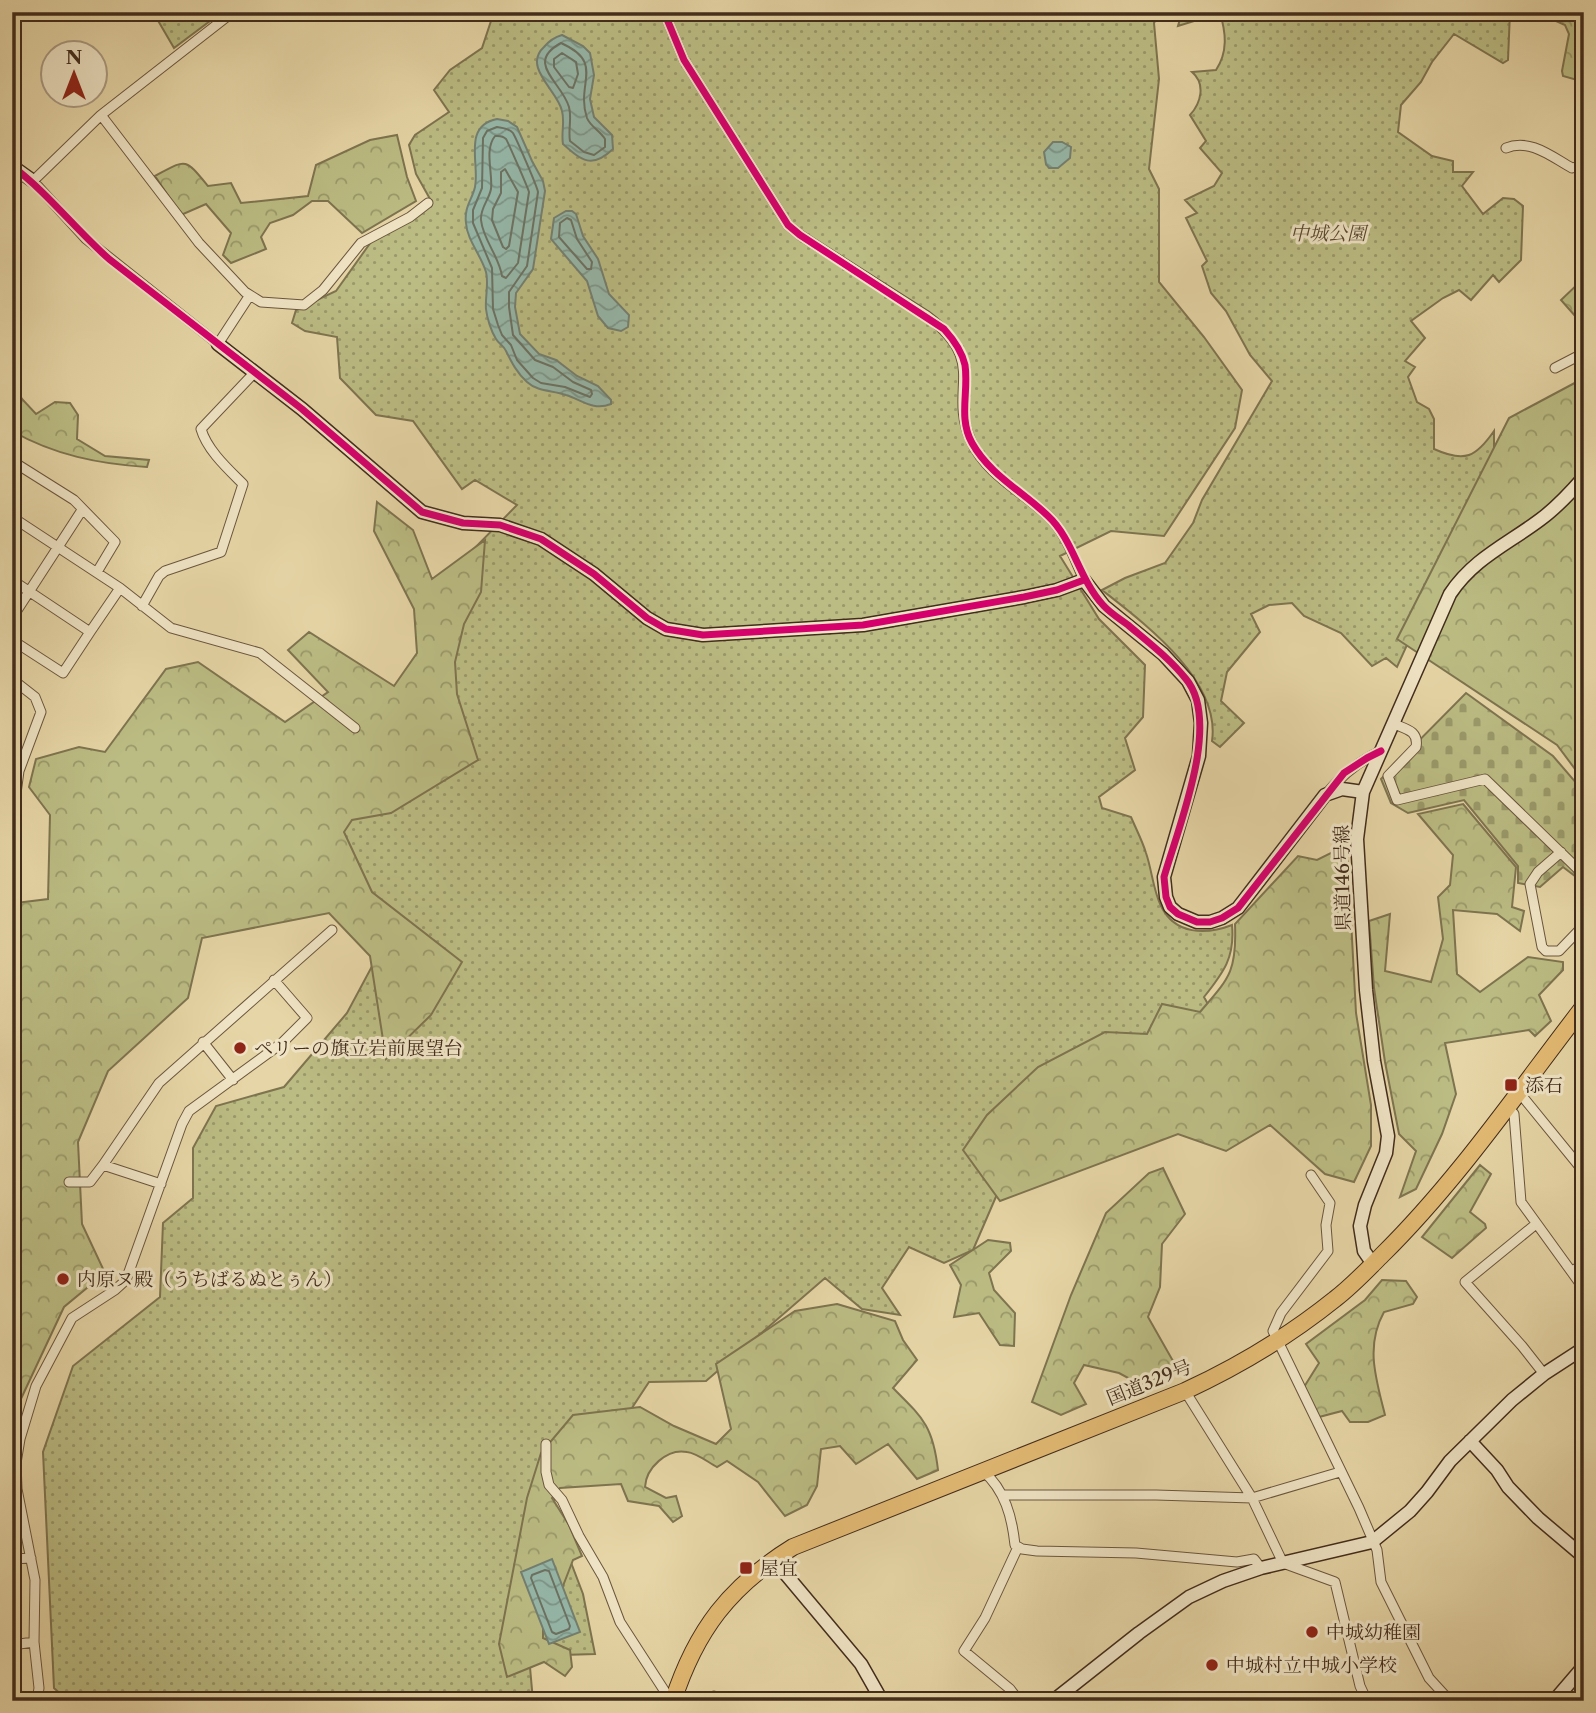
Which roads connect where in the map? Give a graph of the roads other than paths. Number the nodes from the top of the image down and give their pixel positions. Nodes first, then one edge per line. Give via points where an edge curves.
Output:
1 (233, 12) edge
2 (663, 12) edge
3 (101, 115) junction
4 (1506, 148) dead end
5 (1584, 165) edge
6 (12, 166) edge
7 (33, 181) junction
8 (428, 203) dead end
9 (250, 295) junction
10 (218, 344) junction
11 (1584, 353) edge
12 (1555, 368) dead end
13 (255, 372) junction
14 (12, 461) edge
15 (1584, 477) edge
16 (82, 510) junction
17 (12, 517) edge
18 (58, 547) junction
19 (97, 572) junction
20 (12, 580) edge
21 (1084, 580) junction
22 (120, 588) junction
23 (30, 591) junction
24 (142, 606) junction
25 (12, 618) edge
26 (90, 632) junction
27 (12, 640) edge
28 (12, 679) edge
29 (1394, 724) junction
30 (355, 728) dead end
31 (1381, 751) junction
32 (1363, 792) junction
33 (1325, 795) junction
34 (12, 823) edge
35 (1561, 852) junction
36 (1584, 875) edge
37 (1584, 925) edge
38 (332, 930) dead end
39 (274, 980) junction
40 (1584, 1006) edge
41 (203, 1042) junction
42 (233, 1080) junction
43 (1518, 1091) junction
44 (1507, 1105) junction
45 (103, 1165) junction
46 (1584, 1172) edge
47 (1311, 1175) dead end
48 (69, 1182) dead end
49 (161, 1184) junction
50 (1536, 1224) junction
51 (1584, 1263) edge
52 (1373, 1264) junction
53 (1573, 1271) junction
54 (1584, 1289) edge
55 (1277, 1342) junction
56 (1584, 1348) edge
57 (1544, 1374) junction
58 (1185, 1391) junction
59 (1470, 1441) junction
60 (546, 1444) dead end
61 (983, 1471) junction
62 (1340, 1472) junction
63 (1002, 1495) junction
64 (1252, 1499) junction
65 (1372, 1542) junction
66 (1018, 1546) junction
67 (1584, 1557) edge
68 (31, 1558) junction
69 (12, 1559) edge
70 (773, 1559) junction
71 (1283, 1563) junction
72 (1262, 1568) junction
73 (34, 1642) junction
74 (12, 1645) edge
75 (1584, 1666) edge
76 (37, 1701) edge
77 (672, 1701) edge
78 (882, 1701) edge
79 (1020, 1701) edge
80 (1053, 1701) edge
81 (1367, 1701) edge
82 (1450, 1701) edge
83 (1554, 1701) edge

1 - 3 street
2 - 21 street via 684,60 789,225 927,316 955,342 965,364 964,420 971,442 993,472 1060,529
3 - 7 street
3 - 9 street via 199,243
4 - 5 street via 1526,145 1572,168
6 - 7 street
7 - 10 street via 86,239
8 - 9 street via 361,243 323,290 304,305 261,302
9 - 10 street
10 - 13 street
11 - 12 street
13 - 21 street via 422,512 463,523 500,526 541,540 594,574 647,618 681,633 863,625 1024,597
13 - 24 street via 201,429 243,484 221,552 165,571
14 - 16 street via 75,500
15 - 29 street, 県道146号線 via 1543,518 1470,568 1460,580
16 - 18 street
16 - 19 street via 116,542
17 - 18 street
18 - 19 street
18 - 23 street
19 - 22 street
20 - 23 street
21 - 33 street via 1104,606 1163,654 1188,681 1198,701 1199,756 1164,877 1170,907 1197,922 1210,922 1238,908
22 - 24 street
22 - 26 street
23 - 25 street
23 - 26 street
24 - 30 street via 171,628 260,653
26 - 27 street via 63,673
28 - 34 street via 35,697 41,712 19,771
29 - 31 street, 県道146号線
29 - 35 street via 1411,731 1418,741 1388,776 1397,800 1485,779
31 - 32 street, 県道146号線
31 - 33 street via 1344,773
32 - 33 street via 1342,789
32 - 52 street, 県道146号線 via 1357,839 1366,990 1388,1136 1360,1226 1364,1251
35 - 36 street
35 - 37 street via 1530,884 1544,949 1559,951
38 - 39 street
39 - 41 street
39 - 42 street via 307,1018
40 - 43 highway, 国道329号
41 - 42 street
41 - 45 street via 159,1083
42 - 49 street via 190,1111
43 - 44 highway, 国道329号
43 - 46 street
44 - 50 street via 1514,1114 1521,1202
44 - 52 highway, 国道329号 via 1446,1185
45 - 48 street via 90,1182
45 - 49 street
47 - 55 street via 1330,1203 1328,1251 1280,1313 1273,1331
49 - 68 street via 127,1280 72,1318 36,1385 16,1463
50 - 53 street
50 - 57 street via 1465,1282
51 - 53 street
52 - 55 highway, 国道329号 via 1338,1298
53 - 54 street
55 - 58 highway, 国道329号
55 - 62 street
56 - 57 street
57 - 59 street
58 - 61 highway, 国道329号
58 - 64 street
59 - 65 street via 1410,1511
59 - 67 street via 1507,1488
60 - 77 street via 549,1485 562,1500 603,1577 620,1622
61 - 63 street
61 - 70 highway, 国道329号 via 818,1535
62 - 64 street
62 - 65 street
63 - 64 street
63 - 66 street
64 - 71 street
65 - 71 street
65 - 82 street via 1381,1582 1429,1678
66 - 72 street via 1037,1551 1237,1562 1254,1559
66 - 79 street via 985,1618 964,1651
68 - 69 street
68 - 73 street via 36,1594
70 - 77 highway, 国道329号 via 749,1578 710,1622
70 - 78 street via 861,1664
71 - 72 street
71 - 81 street via 1335,1582
72 - 80 street via 1189,1597
73 - 74 street
73 - 76 street
75 - 83 street

